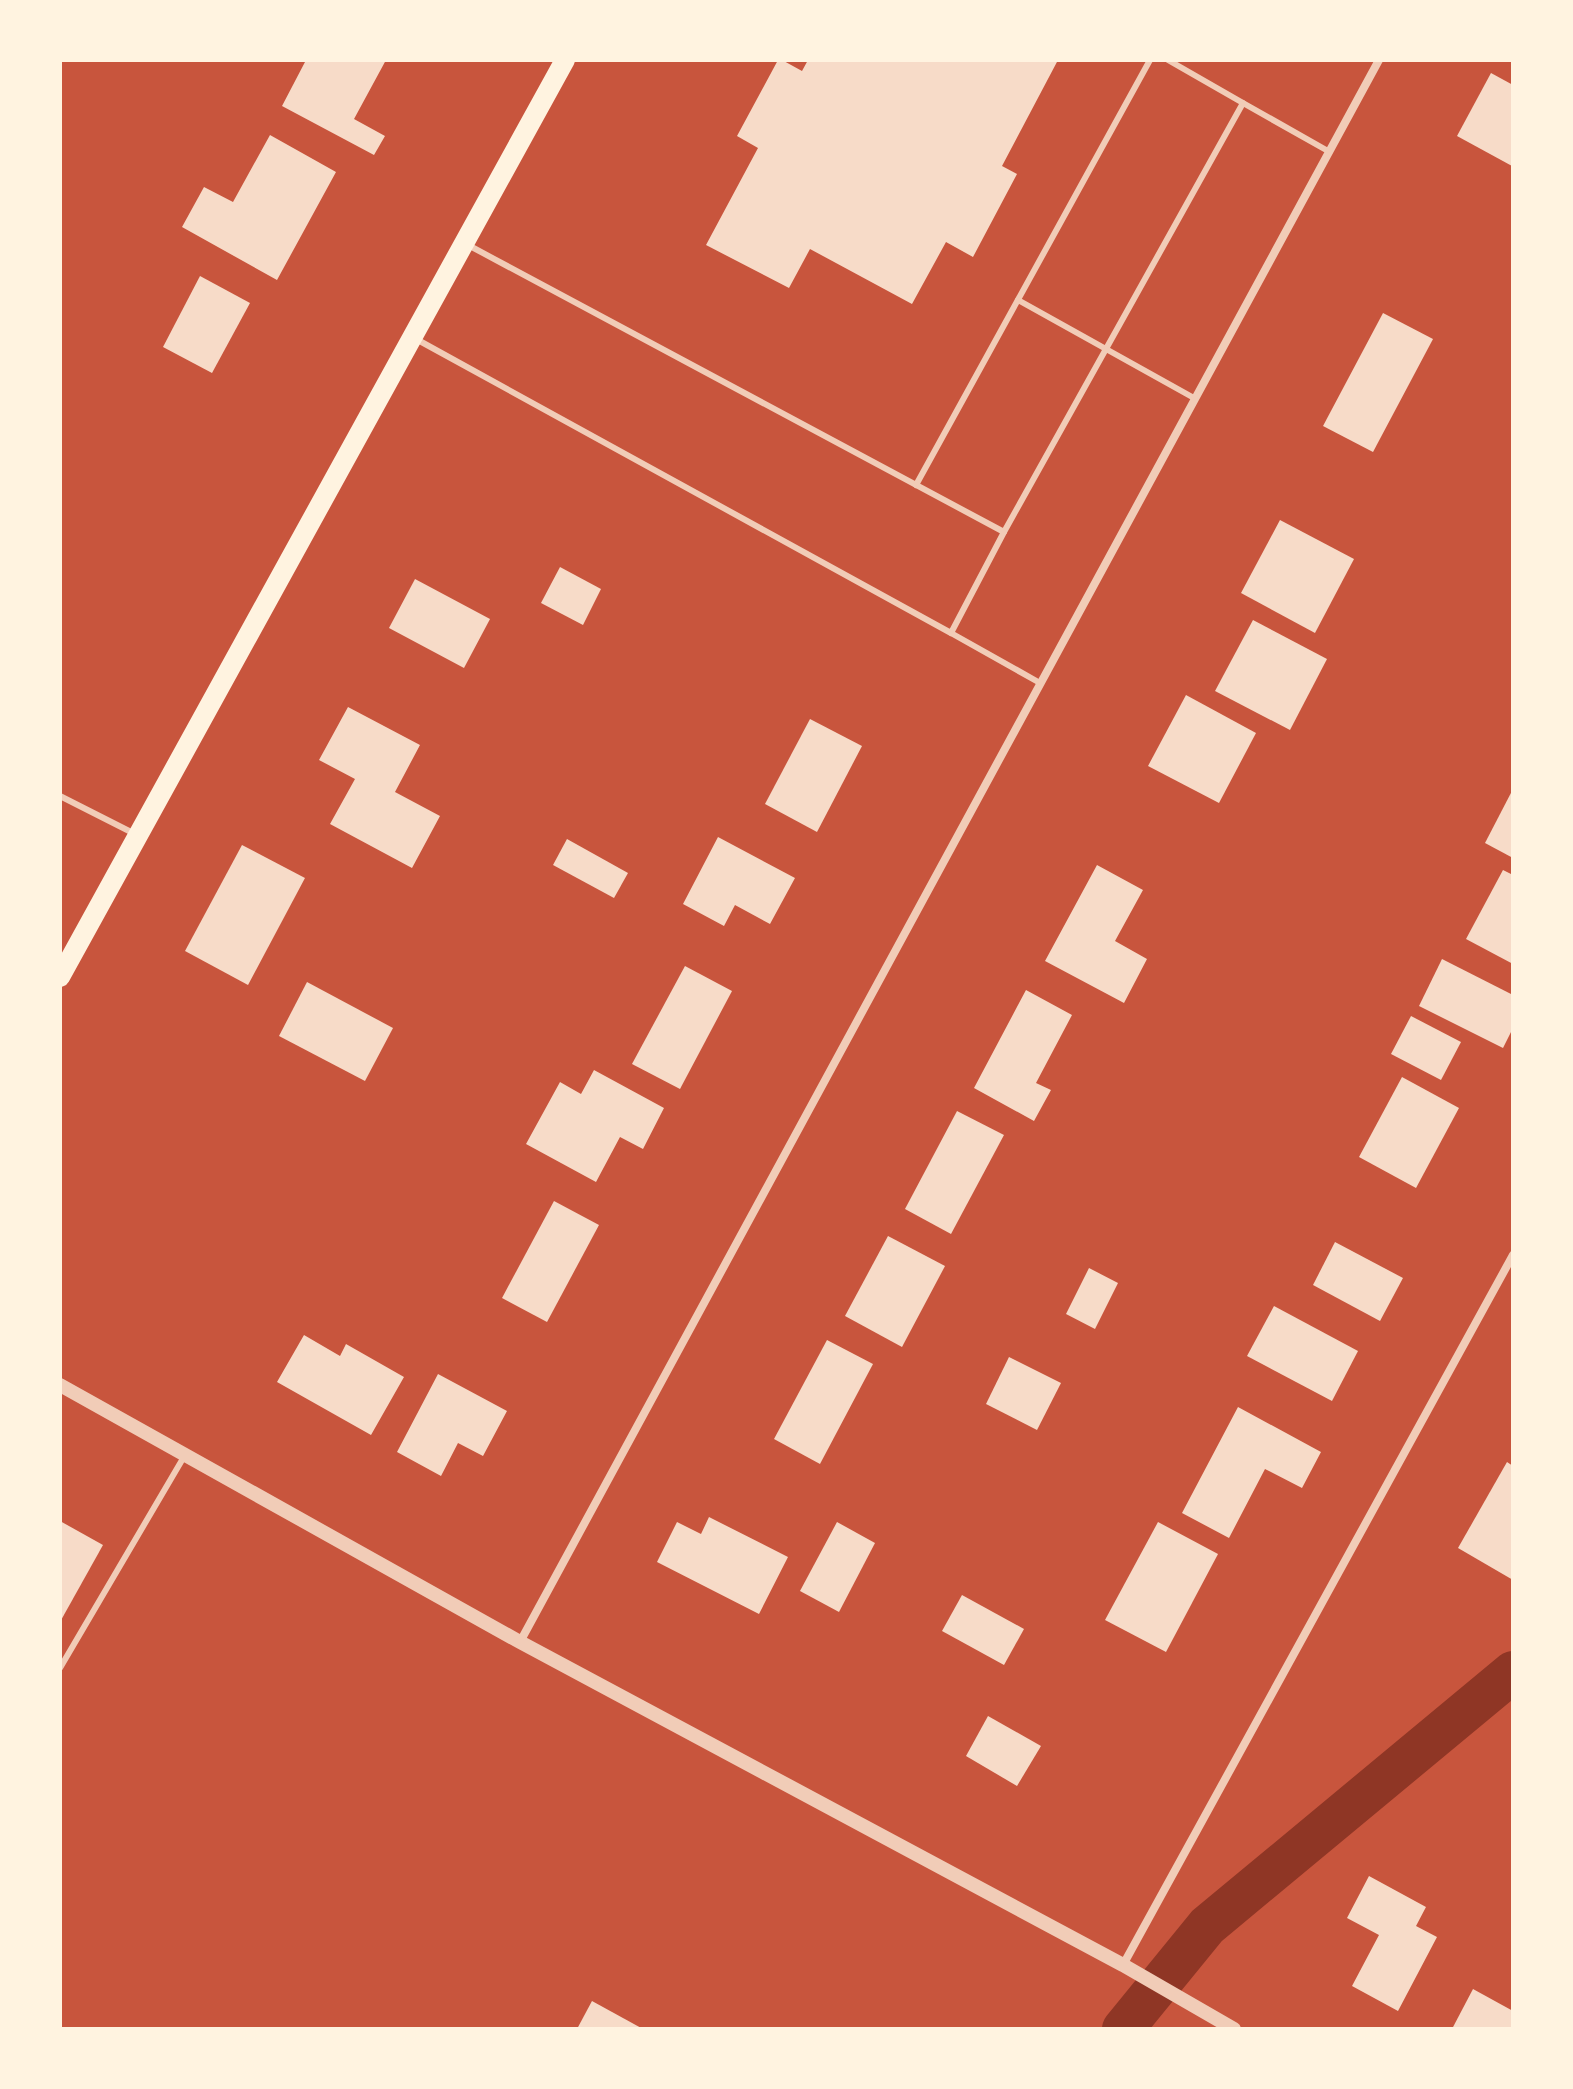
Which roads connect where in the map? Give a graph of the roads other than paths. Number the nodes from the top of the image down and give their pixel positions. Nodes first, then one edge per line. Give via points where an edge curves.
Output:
1 (565, 60) edge
2 (1150, 60) edge
3 (1168, 60) edge
4 (1379, 60) edge
5 (1243, 103) junction
6 (1328, 151) junction
7 (464, 243) junction
8 (1018, 300) junction
9 (412, 337) junction
10 (1107, 348) junction
11 (1194, 398) junction
12 (916, 485) junction
13 (1004, 532) junction
14 (951, 633) junction
15 (1040, 683) junction
16 (60, 796) edge
17 (138, 836) junction
18 (60, 977) edge
19 (1513, 1255) edge
20 (60, 1385) edge
21 (185, 1455) junction
22 (520, 1642) junction
23 (60, 1668) edge
24 (1123, 1965) junction
25 (1234, 2029) edge

1 - 7 main road
2 - 8 lane
3 - 5 lane
4 - 6 street
5 - 6 lane
5 - 10 lane
6 - 11 street
7 - 9 main road
7 - 12 lane
8 - 10 lane
8 - 12 lane
9 - 14 lane
9 - 17 main road
10 - 11 lane
10 - 13 lane
11 - 15 street
12 - 13 lane
13 - 14 lane
14 - 15 lane
15 - 22 street
16 - 17 lane
17 - 18 main road
19 - 24 street
20 - 21 street
21 - 22 street
21 - 23 lane
22 - 24 street
24 - 25 street

